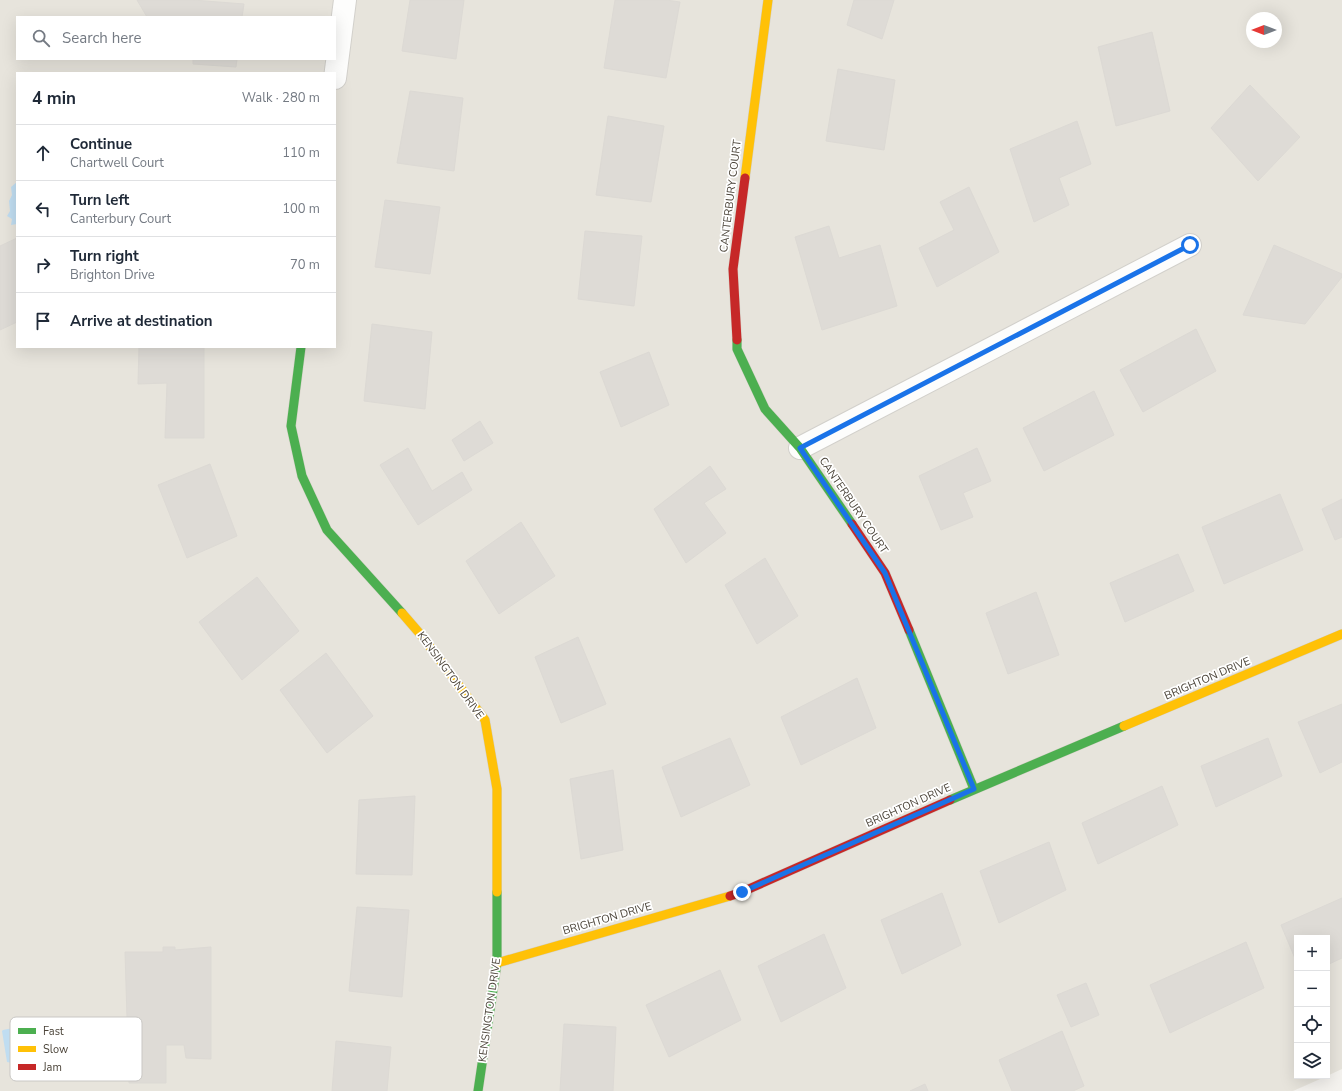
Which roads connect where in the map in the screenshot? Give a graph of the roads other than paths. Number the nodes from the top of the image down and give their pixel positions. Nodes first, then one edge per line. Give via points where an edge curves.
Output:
1 (345, 0) edge
2 (768, 0) edge
3 (336, 72) edge
4 (1190, 245) dead end
5 (301, 348) edge
6 (800, 448) junction
7 (1342, 634) edge
8 (974, 789) junction
9 (497, 963) junction
10 (478, 1091) edge

1 - 3 street
2 - 6 street, CANTERBURY COURT via 733,269 737,349 764,409
4 - 6 street
5 - 9 street, KENSINGTON DRIVE via 291,426 302,476 327,530 421,634 484,720 497,789
6 - 8 street, CANTERBURY COURT via 885,573
7 - 8 street, BRIGHTON DRIVE
8 - 9 street, BRIGHTON DRIVE via 742,892
9 - 10 street, KENSINGTON DRIVE

